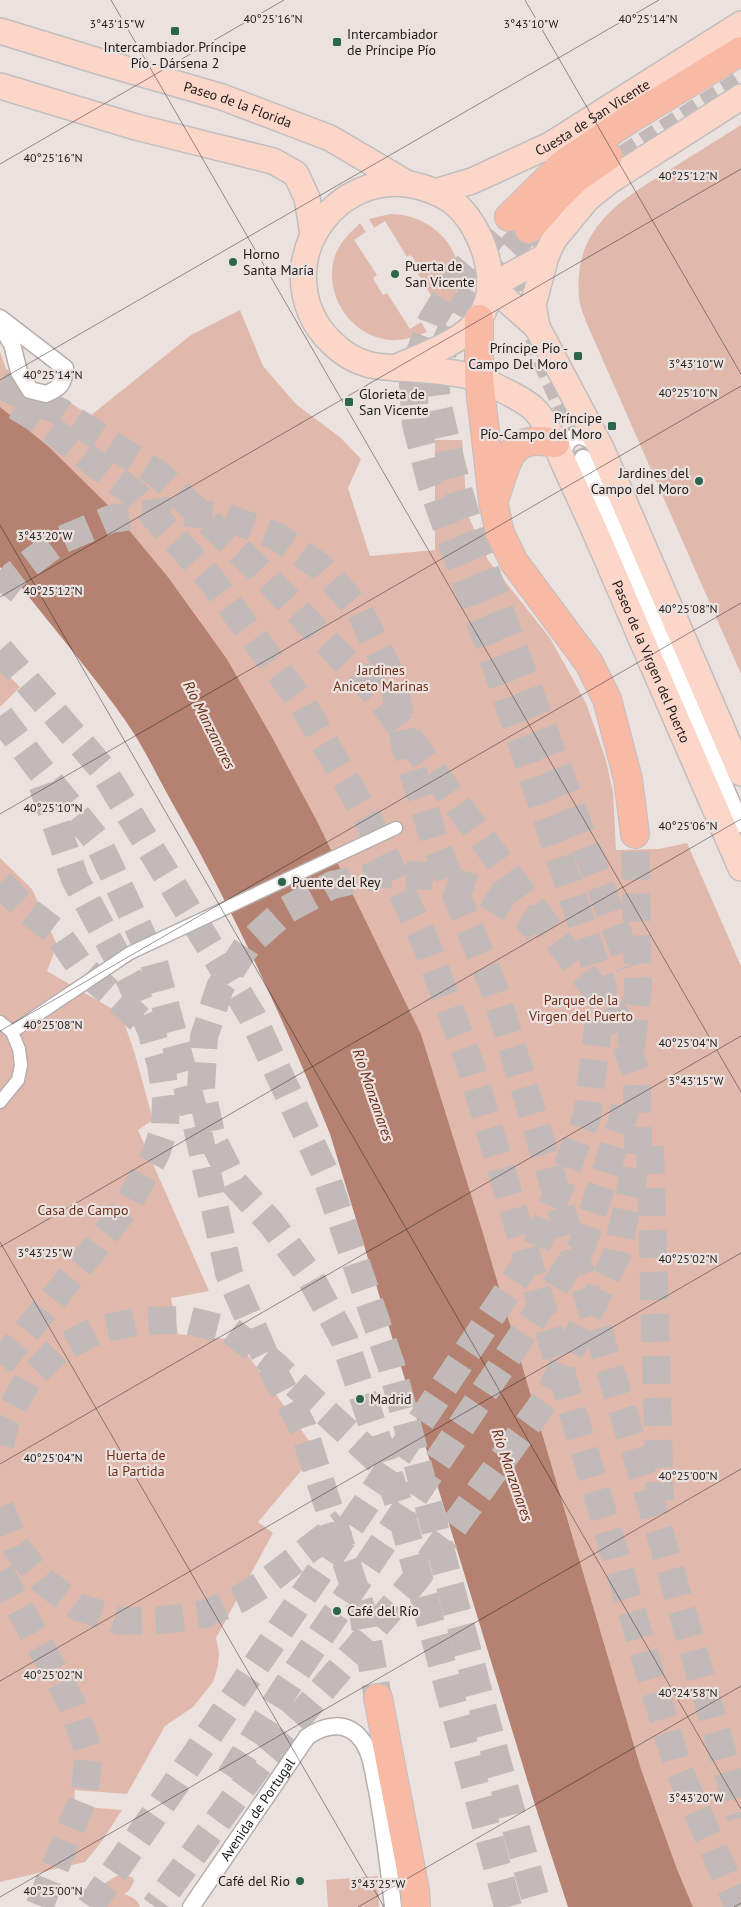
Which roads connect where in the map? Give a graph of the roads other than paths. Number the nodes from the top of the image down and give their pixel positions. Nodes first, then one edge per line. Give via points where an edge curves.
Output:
1 (741, 24) edge
2 (0, 31) edge
3 (741, 51) edge
4 (741, 73) edge
5 (0, 86) edge
6 (741, 97) edge
7 (408, 184) junction
8 (435, 192) junction
9 (313, 234) junction
10 (546, 256) junction
11 (491, 286) junction
12 (0, 318) edge
13 (479, 319) junction
14 (0, 325) edge
15 (537, 327) junction
16 (394, 368) junction
17 (478, 379) junction
18 (575, 451) junction
19 (493, 501) junction
20 (741, 773) edge
21 (741, 824) edge
22 (396, 828) dead end
23 (635, 834) tunnel mouth
24 (741, 868) edge
25 (0, 1022) edge
26 (12, 1032) junction
27 (0, 1102) edge
28 (378, 1698) tunnel mouth
29 (191, 1907) edge
30 (393, 1907) edge
31 (416, 1907) edge

1 - 8 main road, Cuesta de San Vicente via 550,145 472,181
2 - 7 main road, Paseo de la Florida via 222,97 330,138
3 - 4 highway via 625,122 564,164 519,223 617,149
5 - 9 main road via 136,126 273,161 296,174 307,198
6 - 10 main road via 587,198 554,239
7 - 8 main road
7 - 9 main road via 363,189 326,215
8 - 11 main road via 452,202 474,227 487,260
9 - 16 main road via 305,259 304,277 310,311 322,332 353,358 366,364
10 - 11 main road
10 - 15 main road via 533,305
11 - 13 main road
11 - 15 main road, Paseo de la Virgen del Puerto
12 - 14 street via 64,368 60,388 46,394 30,390 19,372 12,344
13 - 16 main road via 457,338
13 - 17 highway
15 - 18 main road, Paseo de la Virgen del Puerto
16 - 17 main road, Paseo de la Virgen del Puerto
17 - 18 main road, Paseo de la Virgen del Puerto via 523,400
17 - 19 highway
18 - 19 highway via 538,439 517,447 509,458
18 - 20 main road, Paseo de la Virgen del Puerto
18 - 21 street, Paseo de la Virgen del Puerto
18 - 24 main road, Paseo de la Virgen del Puerto
19 - 23 highway via 500,533 514,562 589,663 607,699 628,779
22 - 26 street via 130,953
25 - 26 street
26 - 27 street via 19,1048 21,1065 18,1080
28 - 31 highway
29 - 30 street, Avenida de Portugal via 307,1737 329,1726 354,1732 362,1740 372,1763 387,1841

